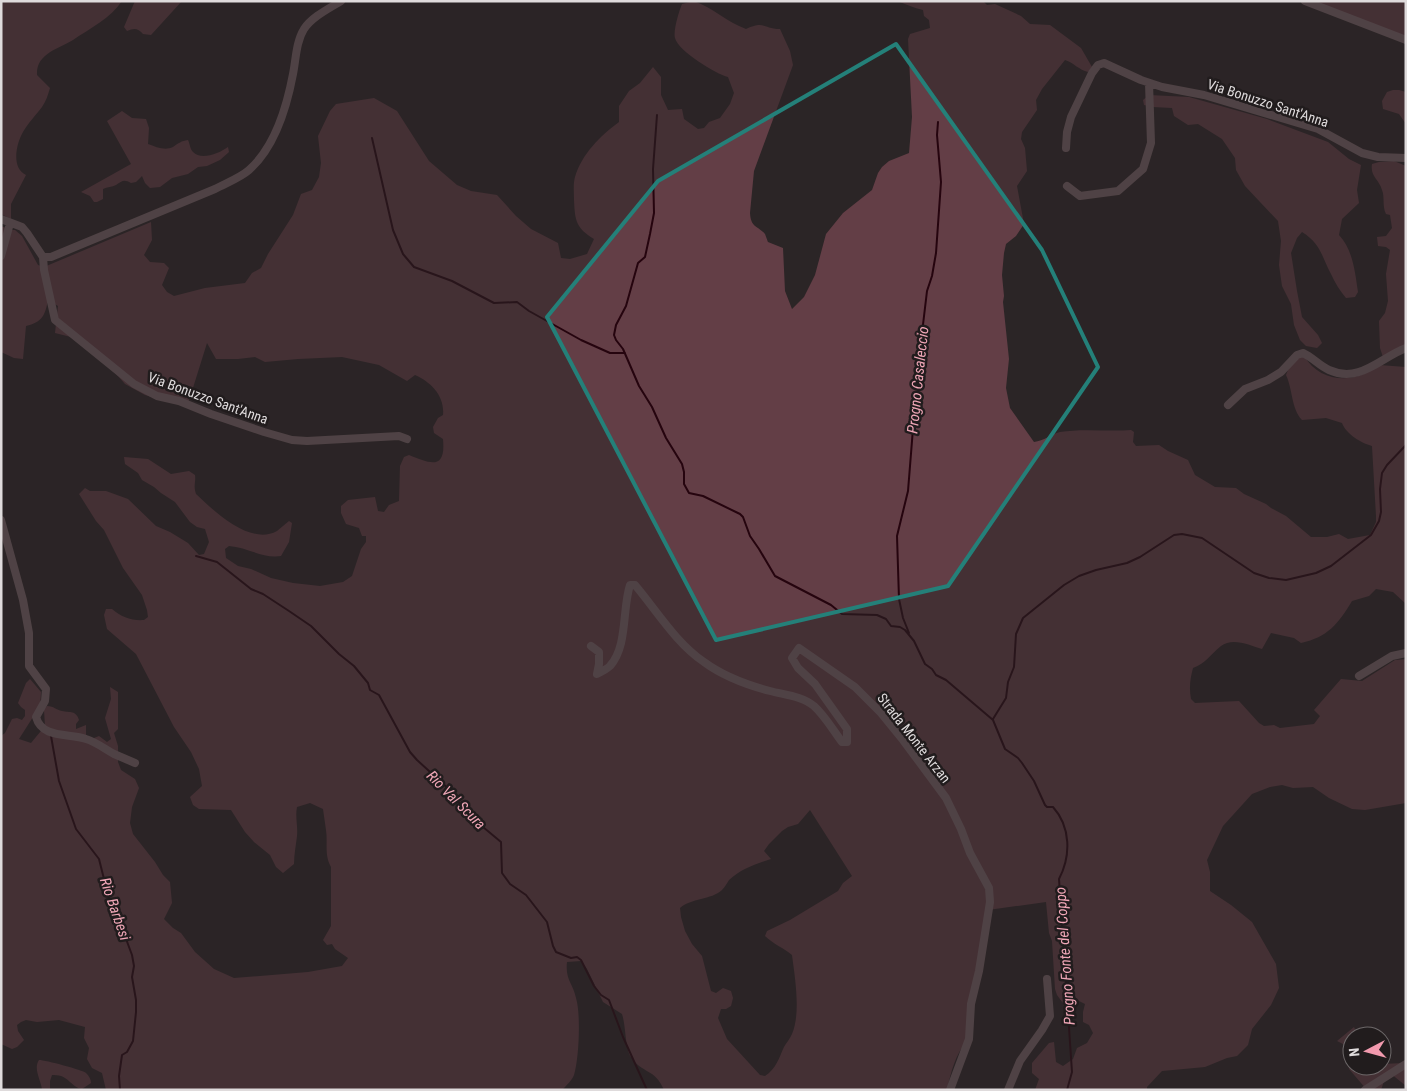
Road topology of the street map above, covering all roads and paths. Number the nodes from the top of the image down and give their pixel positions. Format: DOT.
graph roads {
  1 [pos="340,1"];
  2 [pos="1305,1"];
  3 [pos="1406,40"];
  4 [pos="1150,83"];
  5 [pos="1066,148"];
  6 [pos="1406,158"];
  7 [pos="1067,186"];
  8 [pos="1,219"];
  9 [pos="9,227"];
  10 [pos="1,256"];
  11 [pos="44,257"];
  12 [pos="1406,348"];
  13 [pos="1228,405"];
  14 [pos="408,439"];
  15 [pos="1,520"];
  16 [pos="590,646"];
  17 [pos="1406,653"];
  18 [pos="1359,676"];
  19 [pos="135,763"];
  20 [pos="1047,979"];
  21 [pos="1406,1064"];
  22 [pos="950,1090"];
  23 [pos="1008,1090"];
  24 [pos="1364,1090"];
  1 -- 11 [label="street"];
  2 -- 3 [label="street"];
  4 -- 5 [label="street, Via Bonuzzo Sant'Anna"];
  4 -- 6 [label="street, Via Bonuzzo Sant'Anna"];
  4 -- 7 [label="street"];
  8 -- 9 [label="street, Via Bonuzzo Sant'Anna"];
  9 -- 10 [label="street"];
  9 -- 11 [label="street, Via Bonuzzo Sant'Anna"];
  11 -- 14 [label="street, Via Bonuzzo Sant'Anna"];
  12 -- 13 [label="street"];
  15 -- 19 [label="street"];
  16 -- 22 [label="street, Strada Monte Arzan"];
  17 -- 18 [label="street"];
  20 -- 23 [label="street"];
  21 -- 24 [label="street"];
}
